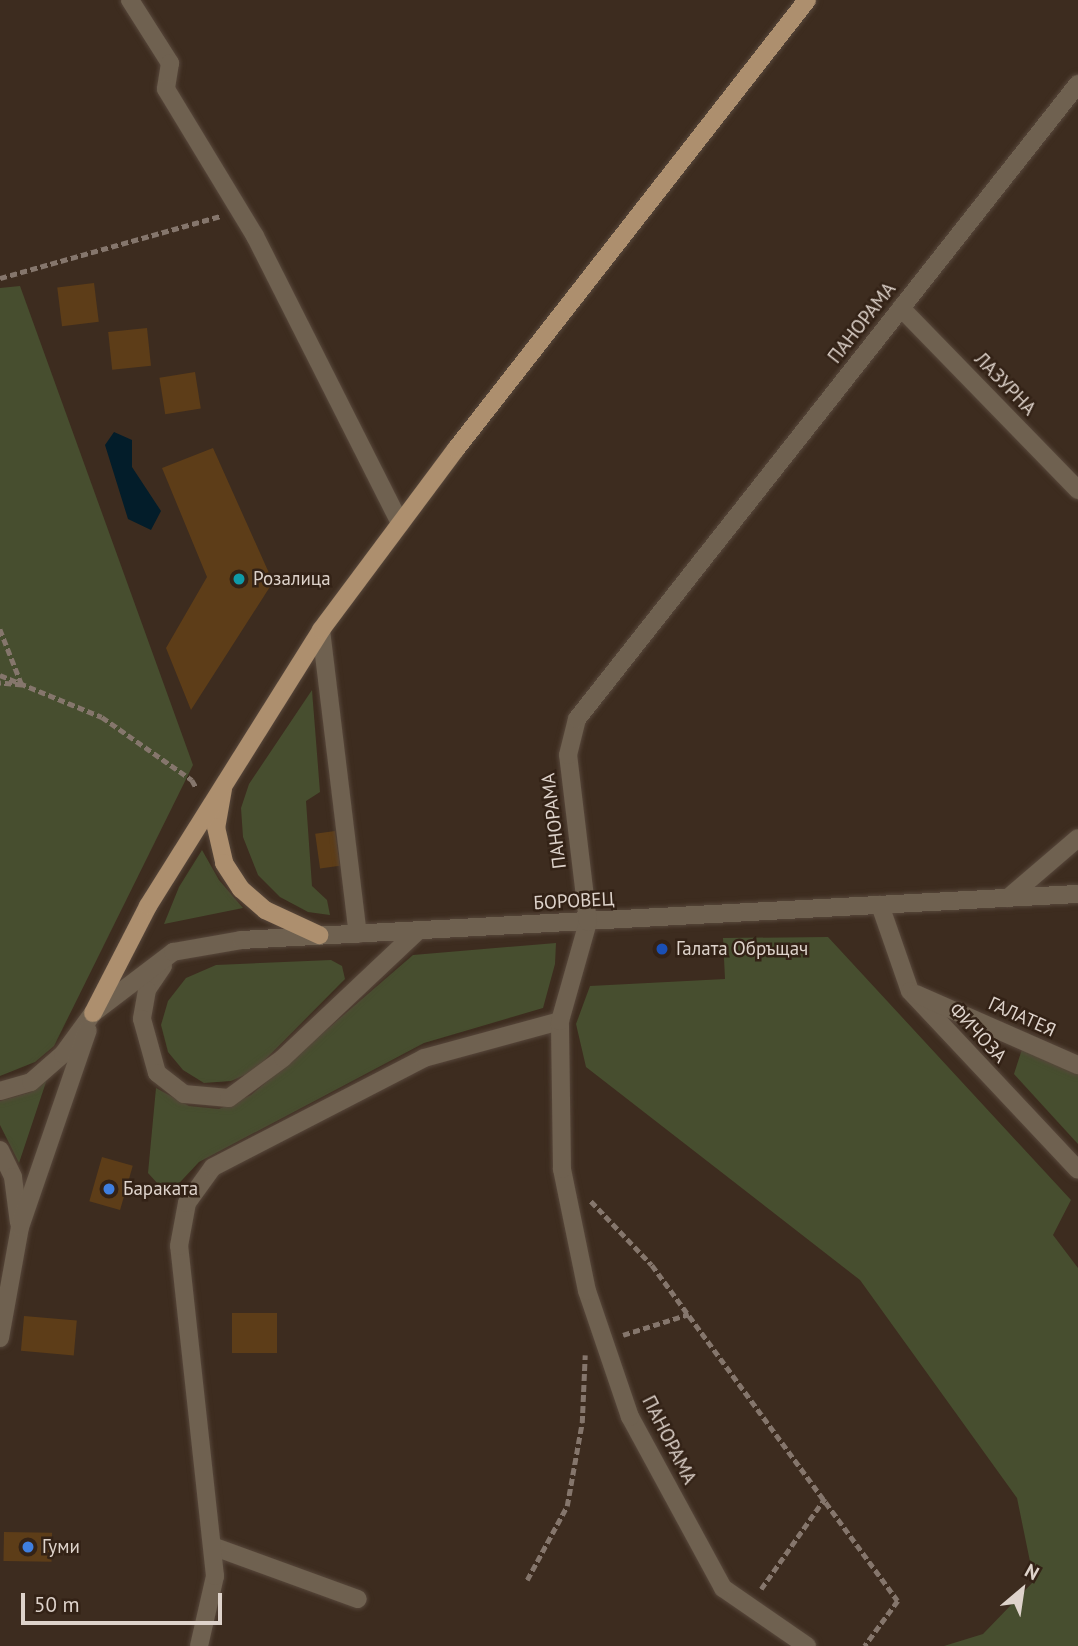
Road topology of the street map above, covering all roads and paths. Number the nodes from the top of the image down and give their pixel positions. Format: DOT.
graph roads {
  1 [pos="130,0"];
  2 [pos="807,0"];
  3 [pos="1076,90"];
  4 [pos="237,211"];
  5 [pos="0,278"];
  6 [pos="901,308"];
  7 [pos="1078,490"];
  8 [pos="400,523"];
  9 [pos="0,629"];
  10 [pos="321,630"];
  11 [pos="0,675"];
  12 [pos="0,683"];
  13 [pos="22,685"];
  14 [pos="226,776"];
  15 [pos="206,809"];
  16 [pos="1078,838"];
  17 [pos="1078,894"];
  18 [pos="1008,898"];
  19 [pos="880,905"];
  20 [pos="588,922"];
  21 [pos="418,931"];
  22 [pos="358,934"];
  23 [pos="319,935"];
  24 [pos="173,952"];
  25 [pos="910,991"];
  26 [pos="93,1013"];
  27 [pos="560,1021"];
  28 [pos="1078,1065"];
  29 [pos="0,1091"];
  30 [pos="0,1150"];
  31 [pos="1078,1170"];
  32 [pos="589,1198"];
  33 [pos="20,1227"];
  34 [pos="689,1314"];
  35 [pos="0,1338"];
  36 [pos="607,1340"];
  37 [pos="585,1344"];
  38 [pos="825,1498"];
  39 [pos="212,1546"];
  40 [pos="527,1580"];
  41 [pos="358,1599"];
  42 [pos="749,1606"];
  43 [pos="200,1646"];
  44 [pos="807,1646"];
  45 [pos="865,1646"];
  1 -- 4 [label="street"];
  2 -- 8 [label="main road"];
  3 -- 6 [label="street, ПАНОРАМА"];
  4 -- 5 [label="path"];
  4 -- 8 [label="street"];
  6 -- 7 [label="street, ЛАЗУРНА"];
  6 -- 20 [label="street, ПАНОРАМА"];
  8 -- 10 [label="main road"];
  9 -- 13 [label="path"];
  10 -- 14 [label="main road"];
  10 -- 22 [label="street"];
  11 -- 13 [label="path"];
  12 -- 13 [label="path"];
  13 -- 15 [label="path"];
  14 -- 15 [label="main road"];
  14 -- 23 [label="main road"];
  15 -- 26 [label="main road"];
  16 -- 18 [label="street"];
  17 -- 18 [label="street, БОРОВЕЦ"];
  18 -- 19 [label="street, БОРОВЕЦ"];
  19 -- 20 [label="street, БОРОВЕЦ"];
  19 -- 25 [label="street, ФИЧОЗА"];
  20 -- 21 [label="street, БОРОВЕЦ"];
  20 -- 27 [label="street, ПАНОРАМА"];
  21 -- 22 [label="street, БОРОВЕЦ"];
  21 -- 24 [label="street"];
  22 -- 23 [label="street, БОРОВЕЦ"];
  23 -- 24 [label="street, БОРОВЕЦ"];
  24 -- 26 [label="street, БОРОВЕЦ"];
  25 -- 28 [label="street, ГАЛАТЕЯ"];
  25 -- 31 [label="street, ФИЧОЗА"];
  26 -- 29 [label="street, БОРОВЕЦ"];
  26 -- 33 [label="street"];
  27 -- 36 [label="street, ПАНОРАМА"];
  27 -- 39 [label="street"];
  30 -- 33 [label="street"];
  32 -- 34 [label="path"];
  33 -- 35 [label="street"];
  34 -- 36 [label="path"];
  34 -- 38 [label="path"];
  36 -- 42 [label="street, ПАНОРАМА"];
  37 -- 40 [label="path"];
  38 -- 42 [label="path"];
  38 -- 45 [label="path"];
  39 -- 41 [label="street"];
  39 -- 43 [label="street"];
  42 -- 44 [label="street, ПАНОРАМА"];
}
